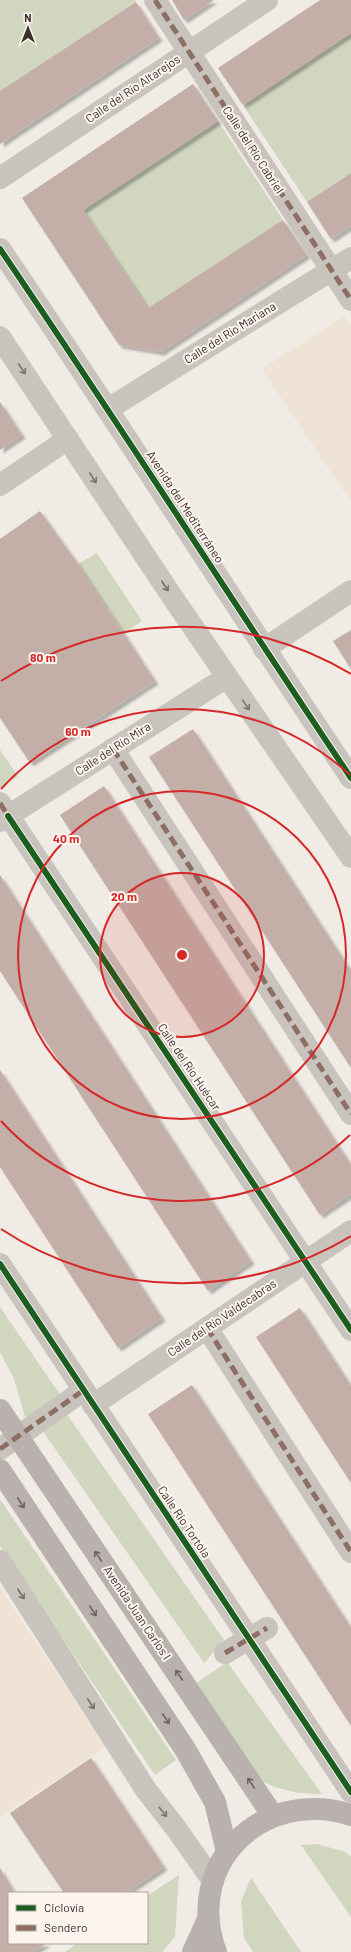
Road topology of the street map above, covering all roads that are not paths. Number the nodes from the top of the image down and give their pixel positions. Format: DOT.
graph roads {
  1 [pos="155,0"];
  2 [pos="267,0"];
  3 [pos="188,52"];
  4 [pos="0,178"];
  5 [pos="0,249"];
  6 [pos="351,258"];
  7 [pos="331,270"];
  8 [pos="351,300"];
  9 [pos="0,337"];
  10 [pos="108,410"];
  11 [pos="68,439"];
  12 [pos="0,485"];
  13 [pos="351,591"];
  14 [pos="264,649"];
  15 [pos="227,677"];
  16 [pos="113,749"];
  17 [pos="351,778"];
  18 [pos="3,814"];
  19 [pos="351,857"];
  20 [pos="351,1114"];
  21 [pos="351,1231"];
  22 [pos="306,1262"];
  23 [pos="0,1264"];
  24 [pos="207,1328"];
  25 [pos="351,1330"];
  26 [pos="89,1398"];
  27 [pos="0,1410"];
  28 [pos="18,1436"];
  29 [pos="0,1448"];
  30 [pos="0,1470"];
  31 [pos="351,1552"];
  32 [pos="0,1561"];
  33 [pos="258,1633"];
  34 [pos="225,1652"];
  35 [pos="351,1792"];
  36 [pos="351,1815"];
  37 [pos="273,1816"];
  38 [pos="227,1852"];
  39 [pos="212,1881"];
  40 [pos="208,1919"];
  41 [pos="192,1952"];
  42 [pos="216,1952"];
  1 -- 3 [label="street, Calle del Río Cabriel"];
  2 -- 3 [label="street, Calle del Río Altarejos"];
  3 -- 4 [label="street, Calle del Río Altarejos"];
  3 -- 7 [label="street, Calle del Río Cabriel"];
  5 -- 10 [label="street, Avenida del Mediterráneo"];
  6 -- 7 [label="street, Calle del Río Mariana"];
  7 -- 8 [label="street, Calle del Río Cabriel"];
  7 -- 10 [label="street, Calle del Río Mariana"];
  9 -- 11 [label="street, one-way"];
  10 -- 14 [label="street, Avenida del Mediterráneo"];
  11 -- 12 [label="street"];
  11 -- 15 [label="street, one-way"];
  13 -- 14 [label="street"];
  14 -- 17 [label="street, Avenida del Mediterráneo"];
  15 -- 16 [label="street, Calle del Río Mira"];
  15 -- 19 [label="street, one-way"];
  16 -- 18 [label="street, Calle del Río Mira"];
  16 -- 20 [label="street"];
  18 -- 22 [label="street, Calle del Río Huécar"];
  21 -- 22 [label="street, Calle del Río Valdecabras"];
  22 -- 24 [label="street, Calle del Río Valdecabras"];
  22 -- 25 [label="street, Calle del Río Huécar"];
  23 -- 26 [label="street, Calle Rio Tortola"];
  24 -- 26 [label="street, Calle del Río Valdecabras"];
  24 -- 31 [label="street"];
  26 -- 28 [label="street, Calle del Río Valdecabras"];
  26 -- 33 [label="street, Calle Rio Tortola"];
  27 -- 28 [label="main road, Avenida Juan Carlos I"];
  28 -- 29 [label="street, Calle del Río Valdecabras"];
  37 -- 28 [label="main road, Avenida Juan Carlos I, one-way"];
  30 -- 38 [label="main road, one-way"];
  32 -- 39 [label="street, one-way"];
  33 -- 34 [label="street"];
  33 -- 35 [label="street, Calle Rio Tortola"];
  36 -- 37 [label="main road"];
  37 -- 38 [label="main road"];
  38 -- 39 [label="main road"];
  39 -- 40 [label="main road"];
  40 -- 41 [label="main road"];
  40 -- 42 [label="main road"];
}
